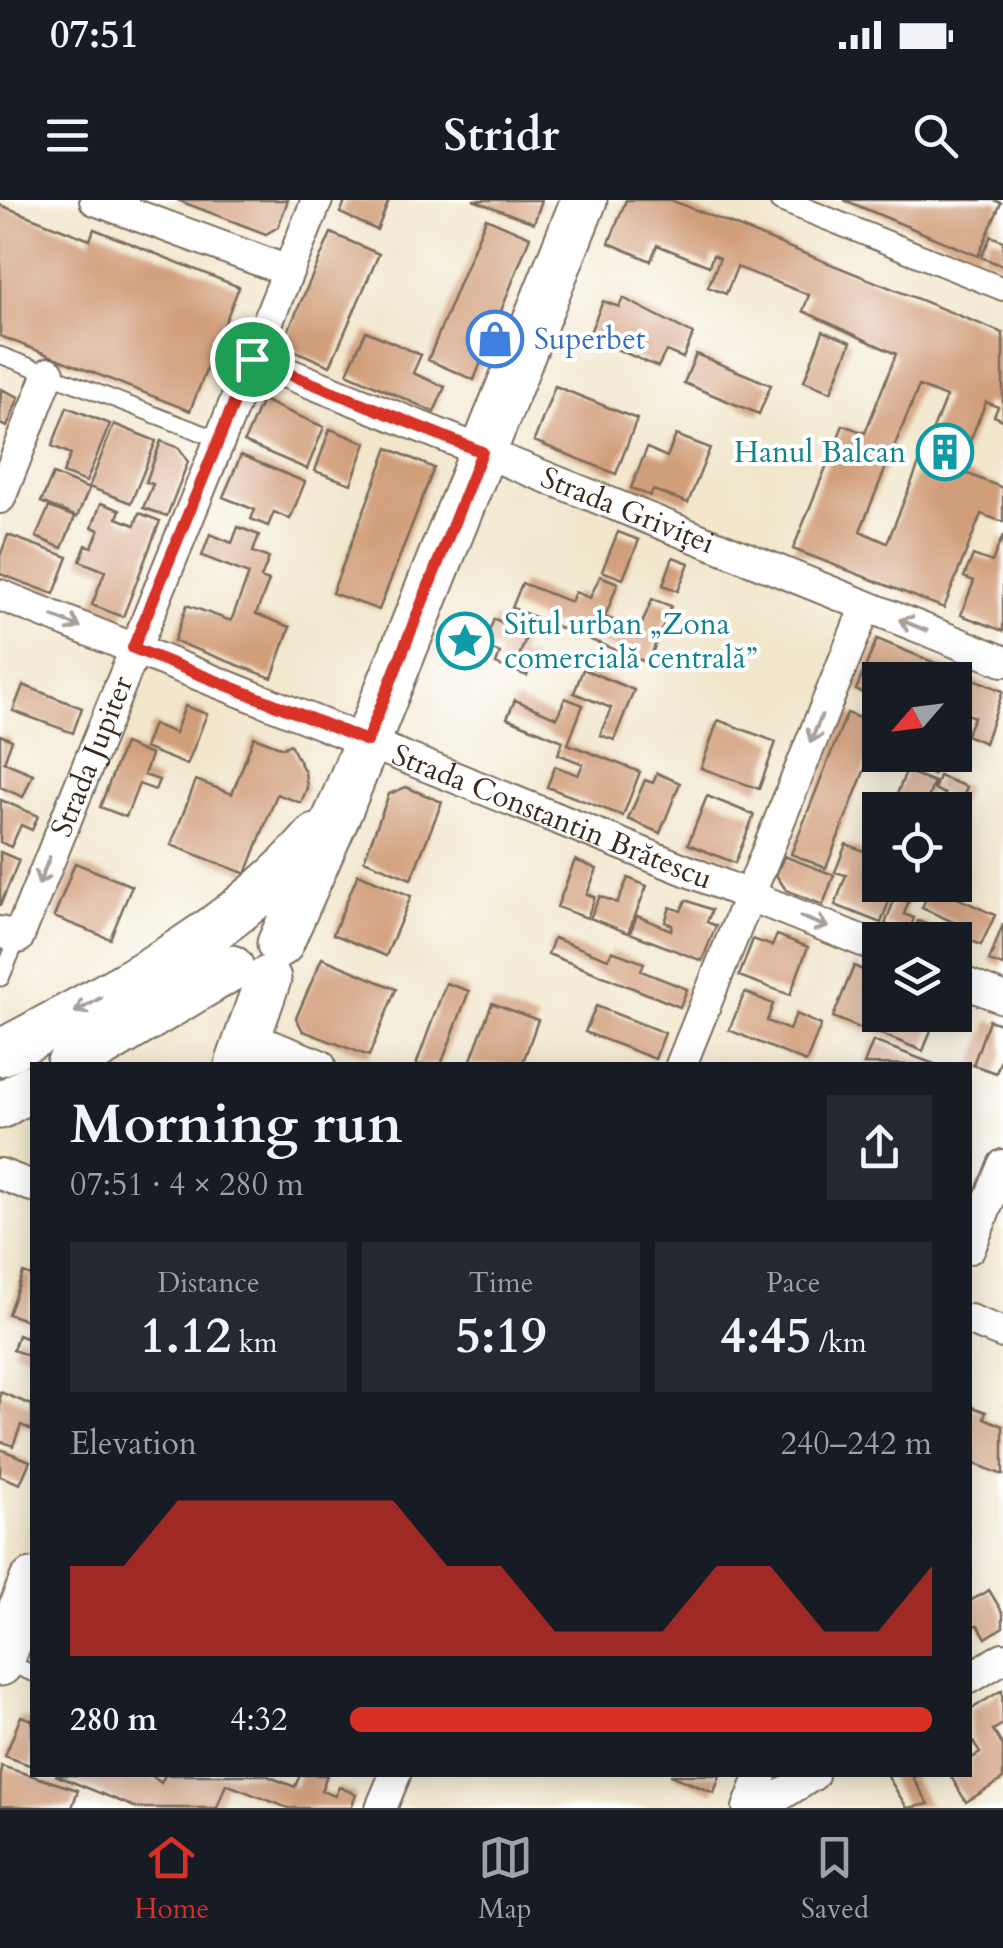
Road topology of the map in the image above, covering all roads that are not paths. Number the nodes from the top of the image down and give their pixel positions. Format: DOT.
graph roads {
  1 [pos="317,200"];
  2 [pos="584,200"];
  3 [pos="781,200"];
  4 [pos="108,202"];
  5 [pos="288,271"];
  6 [pos="1003,289"];
  7 [pos="0,355"];
  8 [pos="252,359"];
  9 [pos="49,373"];
  10 [pos="220,440"];
  11 [pos="482,452"];
  12 [pos="0,498"];
  13 [pos="0,595"];
  14 [pos="866,606"];
  15 [pos="133,648"];
  16 [pos="1003,661"];
  17 [pos="367,741"];
  18 [pos="332,829"];
  19 [pos="749,895"];
  20 [pos="9,935"];
  21 [pos="862,941"];
  22 [pos="251,956"];
  23 [pos="173,958"];
  24 [pos="1,978"];
  25 [pos="972,986"];
  26 [pos="1003,998"];
  27 [pos="244,1051"];
  28 [pos="0,1054"];
  29 [pos="74,1062"];
  30 [pos="304,1062"];
  31 [pos="681,1062"];
  32 [pos="30,1088"];
  33 [pos="0,1106"];
  34 [pos="1003,1165"];
  35 [pos="0,1174"];
  36 [pos="30,1185"];
  37 [pos="972,1243"];
  38 [pos="972,1321"];
  39 [pos="1003,1333"];
  40 [pos="30,1588"];
  41 [pos="1003,1658"];
  42 [pos="8,1659"];
  43 [pos="972,1677"];
  44 [pos="393,1777"];
  45 [pos="760,1777"];
  46 [pos="811,1777"];
  47 [pos="381,1808"];
  48 [pos="748,1808"];
  49 [pos="760,1808"];
  1 -- 5 [label="street, Strada Jupiter"];
  2 -- 11 [label="main road"];
  3 -- 6 [label="street"];
  4 -- 5 [label="street"];
  5 -- 8 [label="street, Strada Jupiter"];
  7 -- 9 [label="lane"];
  8 -- 10 [label="street, Strada Jupiter"];
  8 -- 11 [label="street, Strada Griviței"];
  9 -- 10 [label="lane"];
  9 -- 12 [label="street"];
  10 -- 15 [label="street, Strada Jupiter"];
  11 -- 14 [label="street, Strada Griviței"];
  11 -- 17 [label="main road"];
  13 -- 15 [label="street, Strada Constantin Brătescu, one-way"];
  16 -- 14 [label="street, Strada Griviței, one-way"];
  14 -- 19 [label="street, one-way"];
  15 -- 17 [label="street, Strada Constantin Brătescu"];
  15 -- 20 [label="street, Strada Jupiter, one-way"];
  17 -- 18 [label="main road"];
  17 -- 19 [label="street, Strada Constantin Brătescu"];
  18 -- 22 [label="main road"];
  18 -- 23 [label="main road"];
  19 -- 21 [label="street, Strada Constantin Brătescu, one-way"];
  19 -- 31 [label="street"];
  20 -- 24 [label="lane, Strada Jupiter"];
  22 -- 23 [label="main road"];
  22 -- 27 [label="main road"];
  22 -- 29 [label="main road"];
  23 -- 28 [label="main road, one-way"];
  25 -- 26 [label="street"];
  27 -- 30 [label="street"];
  32 -- 33 [label="main road"];
  34 -- 37 [label="street"];
  35 -- 36 [label="street"];
  38 -- 39 [label="street"];
  40 -- 42 [label="main road"];
  41 -- 43 [label="street"];
  44 -- 47 [label="street"];
  45 -- 48 [label="street"];
  46 -- 49 [label="street"];
}
